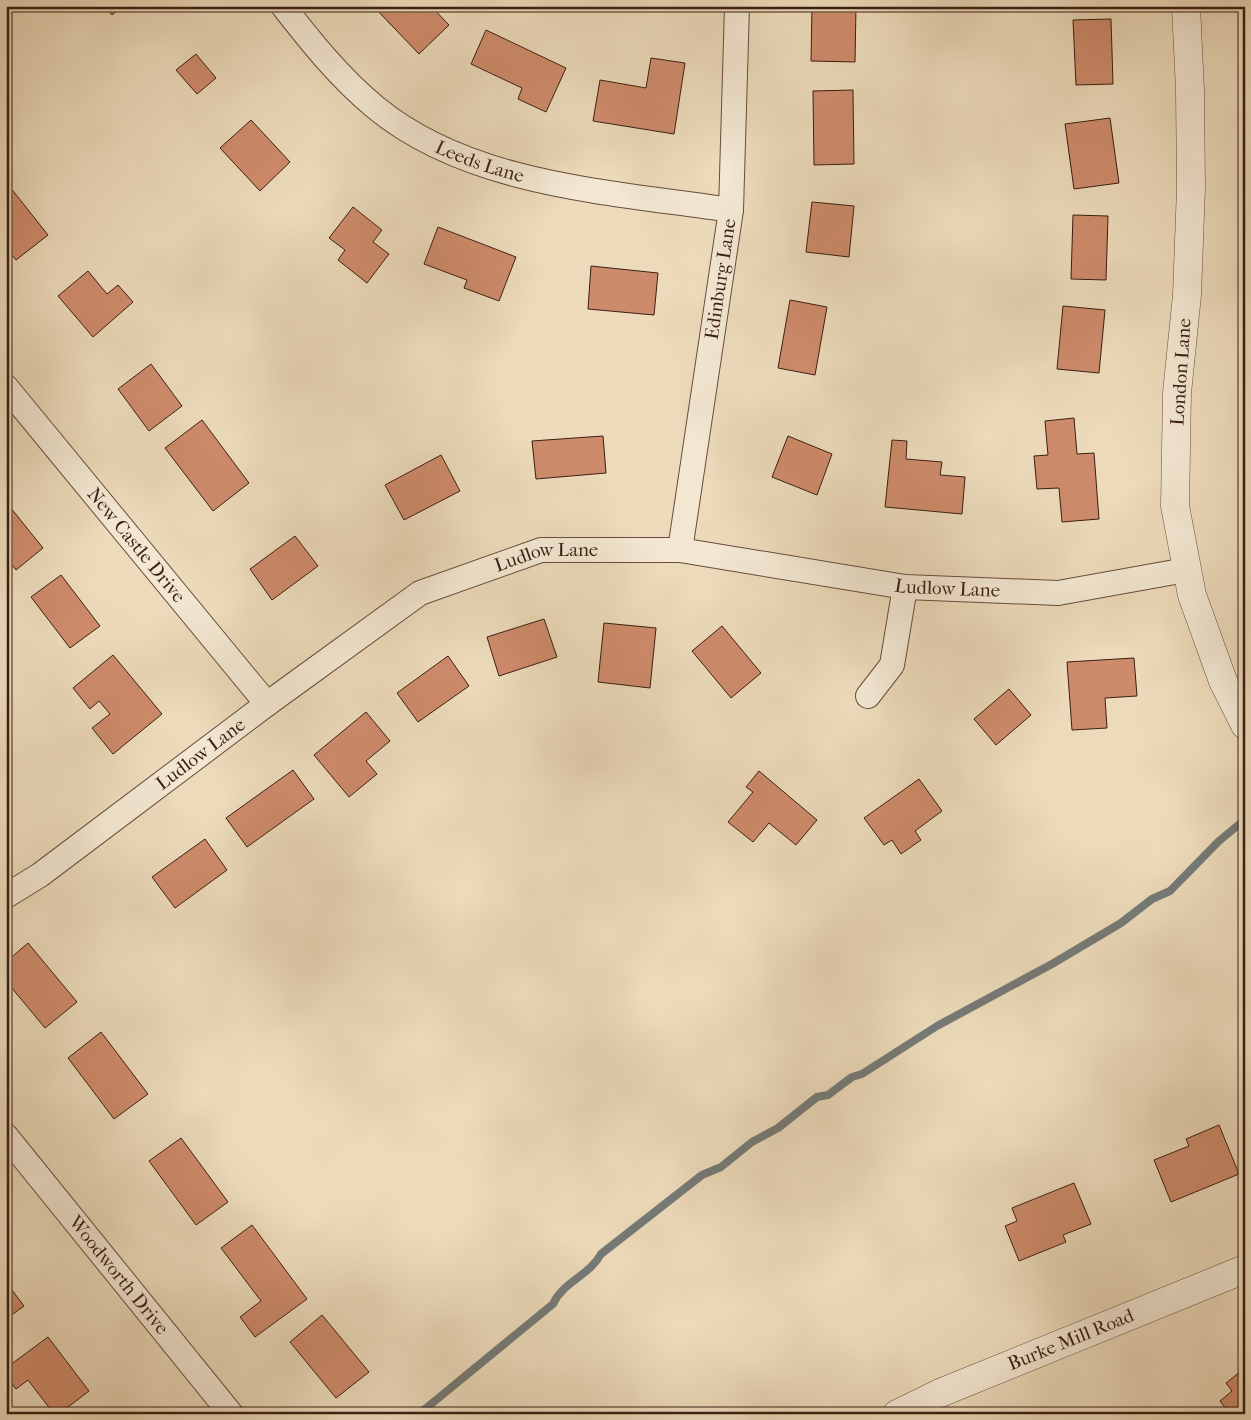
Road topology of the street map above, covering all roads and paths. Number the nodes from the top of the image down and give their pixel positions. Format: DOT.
graph roads {
  1 [pos="283,6"];
  2 [pos="737,6"];
  3 [pos="1186,6"];
  4 [pos="731,210"];
  5 [pos="6,387"];
  6 [pos="680,550"];
  7 [pos="1186,570"];
  8 [pos="905,587"];
  9 [pos="868,696"];
  10 [pos="267,704"];
  11 [pos="1245,725"];
  12 [pos="6,896"];
  13 [pos="6,1136"];
  14 [pos="1245,1269"];
  15 [pos="232,1414"];
  16 [pos="898,1414"];
  1 -- 4 [label="street, Leeds Lane"];
  2 -- 4 [label="street, Edinburg Lane"];
  3 -- 7 [label="street, London Lane"];
  4 -- 6 [label="street, Edinburg Lane"];
  5 -- 10 [label="street, New Castle Drive"];
  6 -- 8 [label="street, Ludlow Lane"];
  6 -- 10 [label="street, Ludlow Lane"];
  7 -- 8 [label="street, Ludlow Lane"];
  7 -- 11 [label="street, London Lane"];
  8 -- 9 [label="street"];
  10 -- 12 [label="street, Ludlow Lane"];
  13 -- 15 [label="street, Woodworth Drive"];
  14 -- 16 [label="street, Burke Mill Road"];
}
